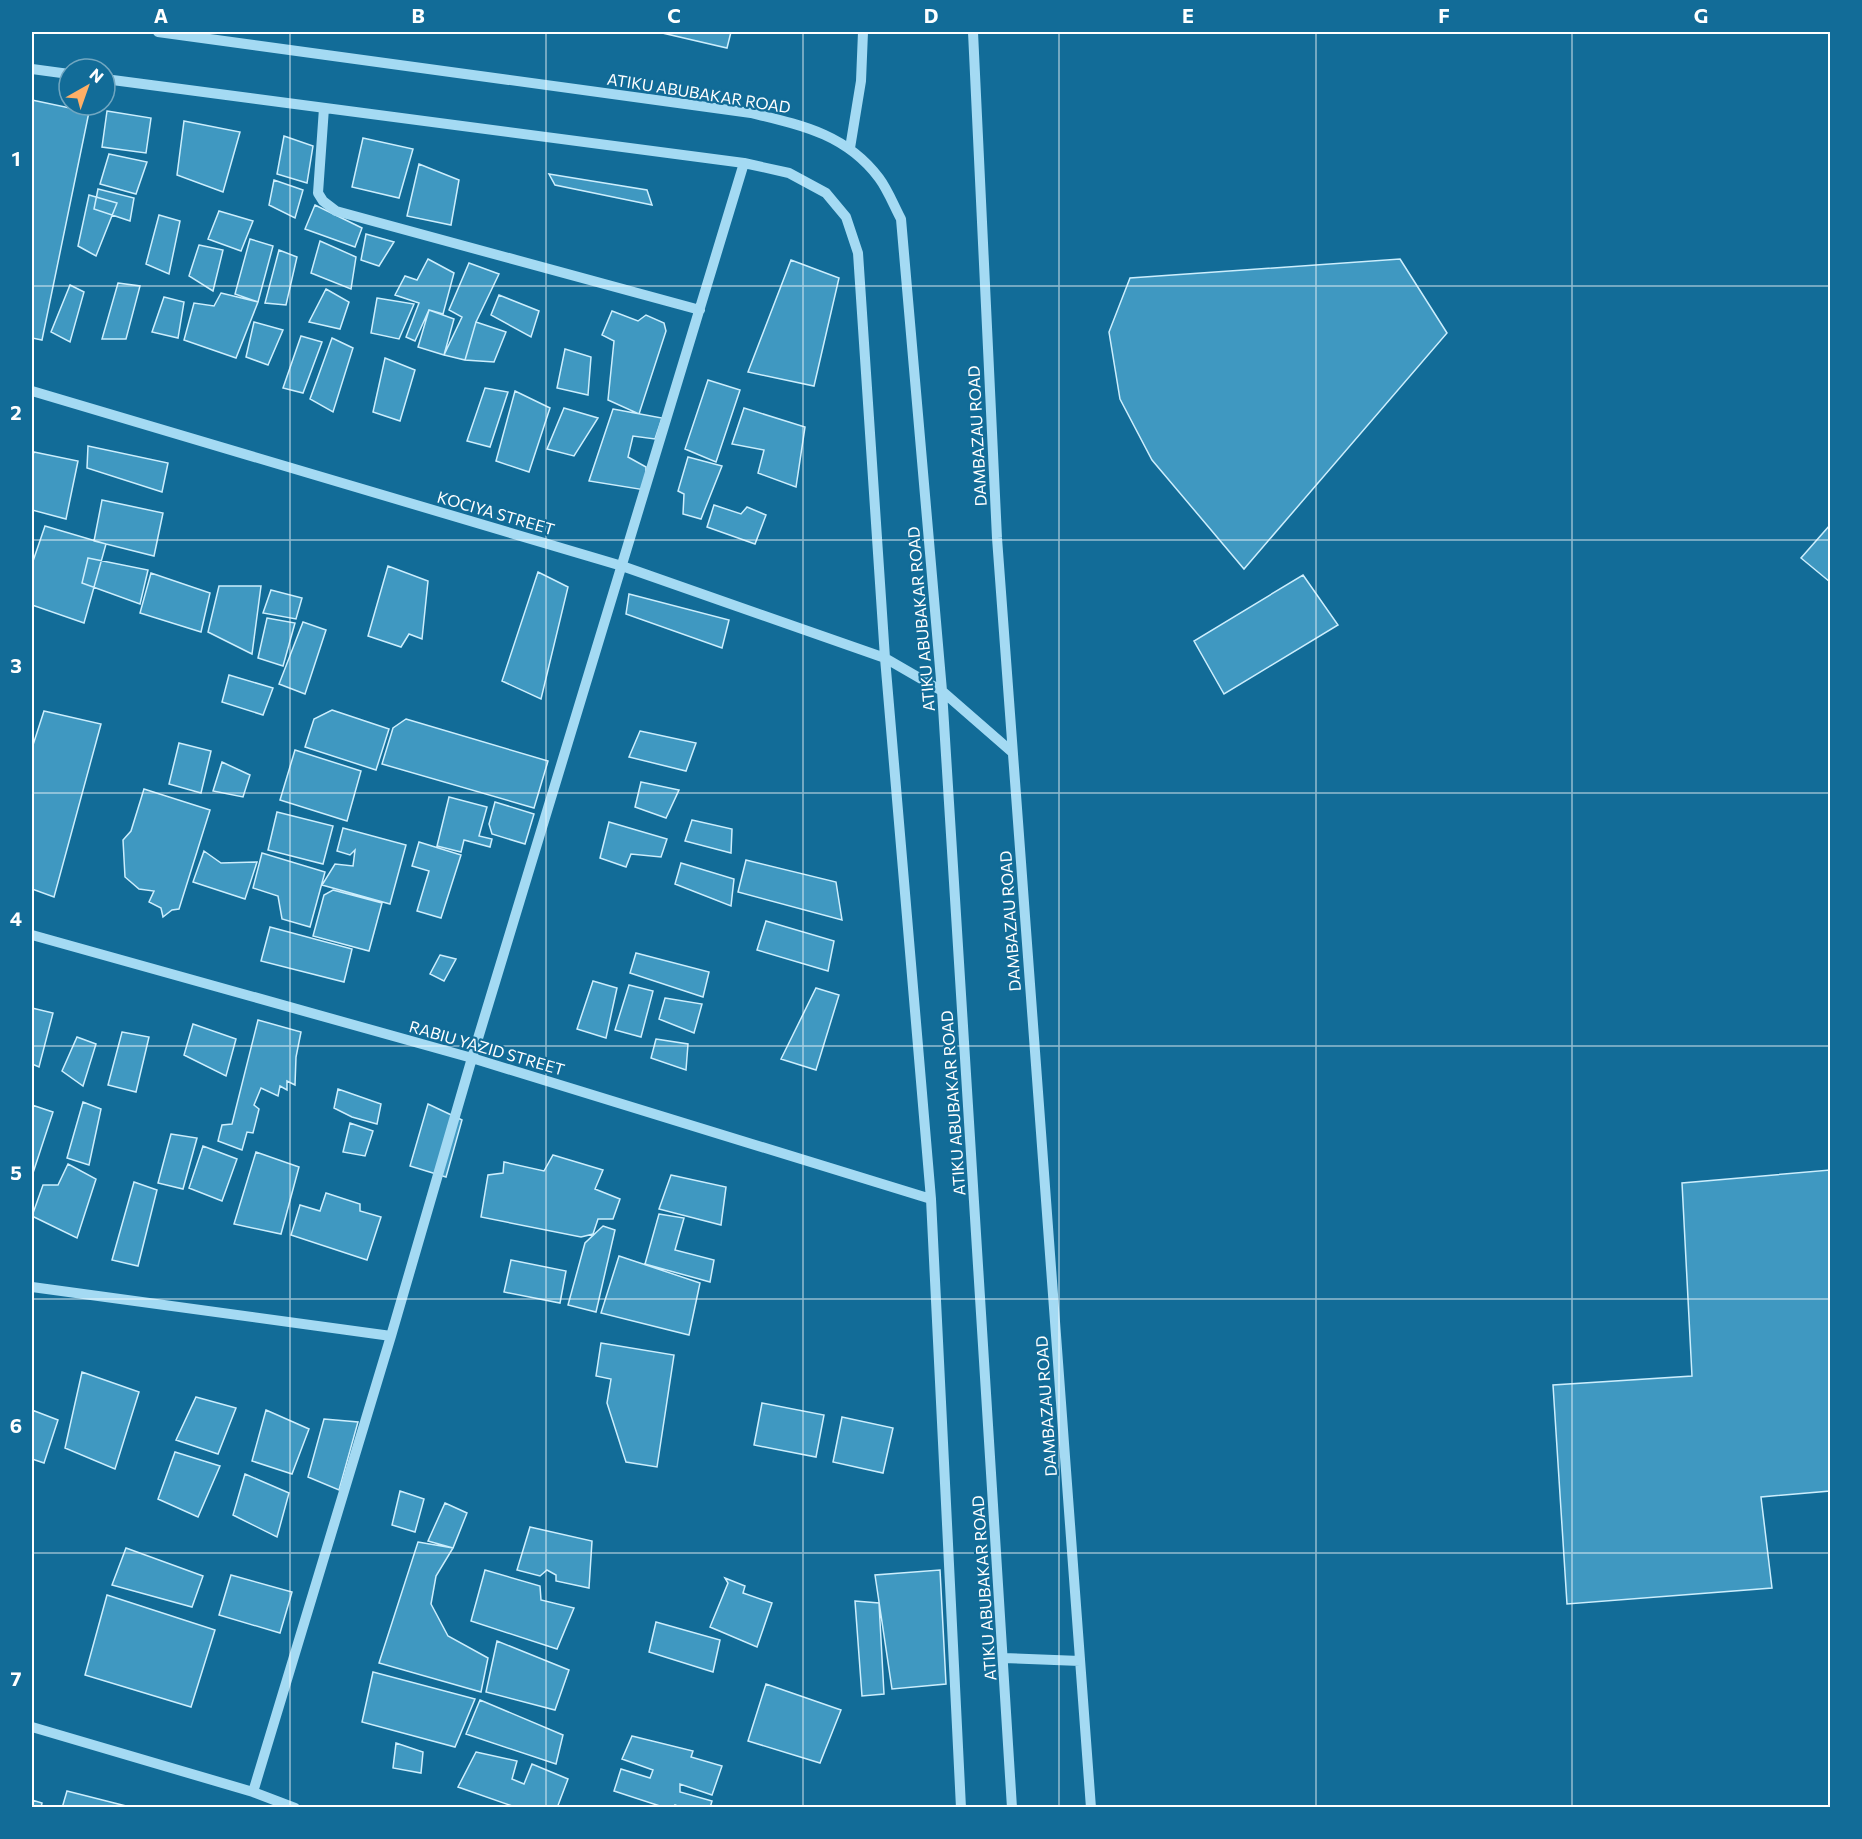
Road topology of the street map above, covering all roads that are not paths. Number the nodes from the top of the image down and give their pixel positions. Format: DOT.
graph roads {
  1 [pos="158,32"];
  2 [pos="863,32"];
  3 [pos="973,32"];
  4 [pos="32,69"];
  5 [pos="57,72"];
  6 [pos="117,81"];
  7 [pos="324,108"];
  8 [pos="850,148"];
  9 [pos="744,163"];
  10 [pos="700,310"];
  11 [pos="32,391"];
  12 [pos="622,566"];
  13 [pos="885,657"];
  14 [pos="942,691"];
  15 [pos="1012,752"];
  16 [pos="32,935"];
  17 [pos="472,1058"];
  18 [pos="931,1199"];
  19 [pos="32,1287"];
  20 [pos="392,1336"];
  21 [pos="1003,1658"];
  22 [pos="1080,1661"];
  23 [pos="32,1727"];
  24 [pos="253,1792"];
  25 [pos="296,1808"];
  26 [pos="961,1808"];
  27 [pos="1012,1808"];
  28 [pos="1091,1808"];
  1 -- 8 [label="street, ATIKU ABUBAKAR ROAD"];
  2 -- 8 [label="street"];
  3 -- 15 [label="street, DAMBAZAU ROAD"];
  4 -- 5 [label="street"];
  6 -- 7 [label="street"];
  7 -- 9 [label="street"];
  7 -- 10 [label="street"];
  8 -- 14 [label="street, ATIKU ABUBAKAR ROAD"];
  9 -- 10 [label="street"];
  9 -- 13 [label="street"];
  10 -- 12 [label="street"];
  11 -- 12 [label="street, KOCIYA STREET"];
  12 -- 13 [label="street, KOCIYA STREET"];
  12 -- 17 [label="street"];
  13 -- 14 [label="street, KOCIYA STREET"];
  13 -- 18 [label="street"];
  14 -- 15 [label="street, KOCIYA STREET"];
  14 -- 21 [label="street, ATIKU ABUBAKAR ROAD"];
  15 -- 22 [label="street, DAMBAZAU ROAD"];
  16 -- 17 [label="street, RABIU YAZID STREET"];
  17 -- 18 [label="street, RABIU YAZID STREET"];
  17 -- 20 [label="street"];
  18 -- 26 [label="street"];
  19 -- 20 [label="street"];
  20 -- 24 [label="street"];
  21 -- 22 [label="street"];
  21 -- 27 [label="street, ATIKU ABUBAKAR ROAD"];
  22 -- 28 [label="street, DAMBAZAU ROAD"];
  23 -- 24 [label="street"];
  24 -- 25 [label="street"];
}
